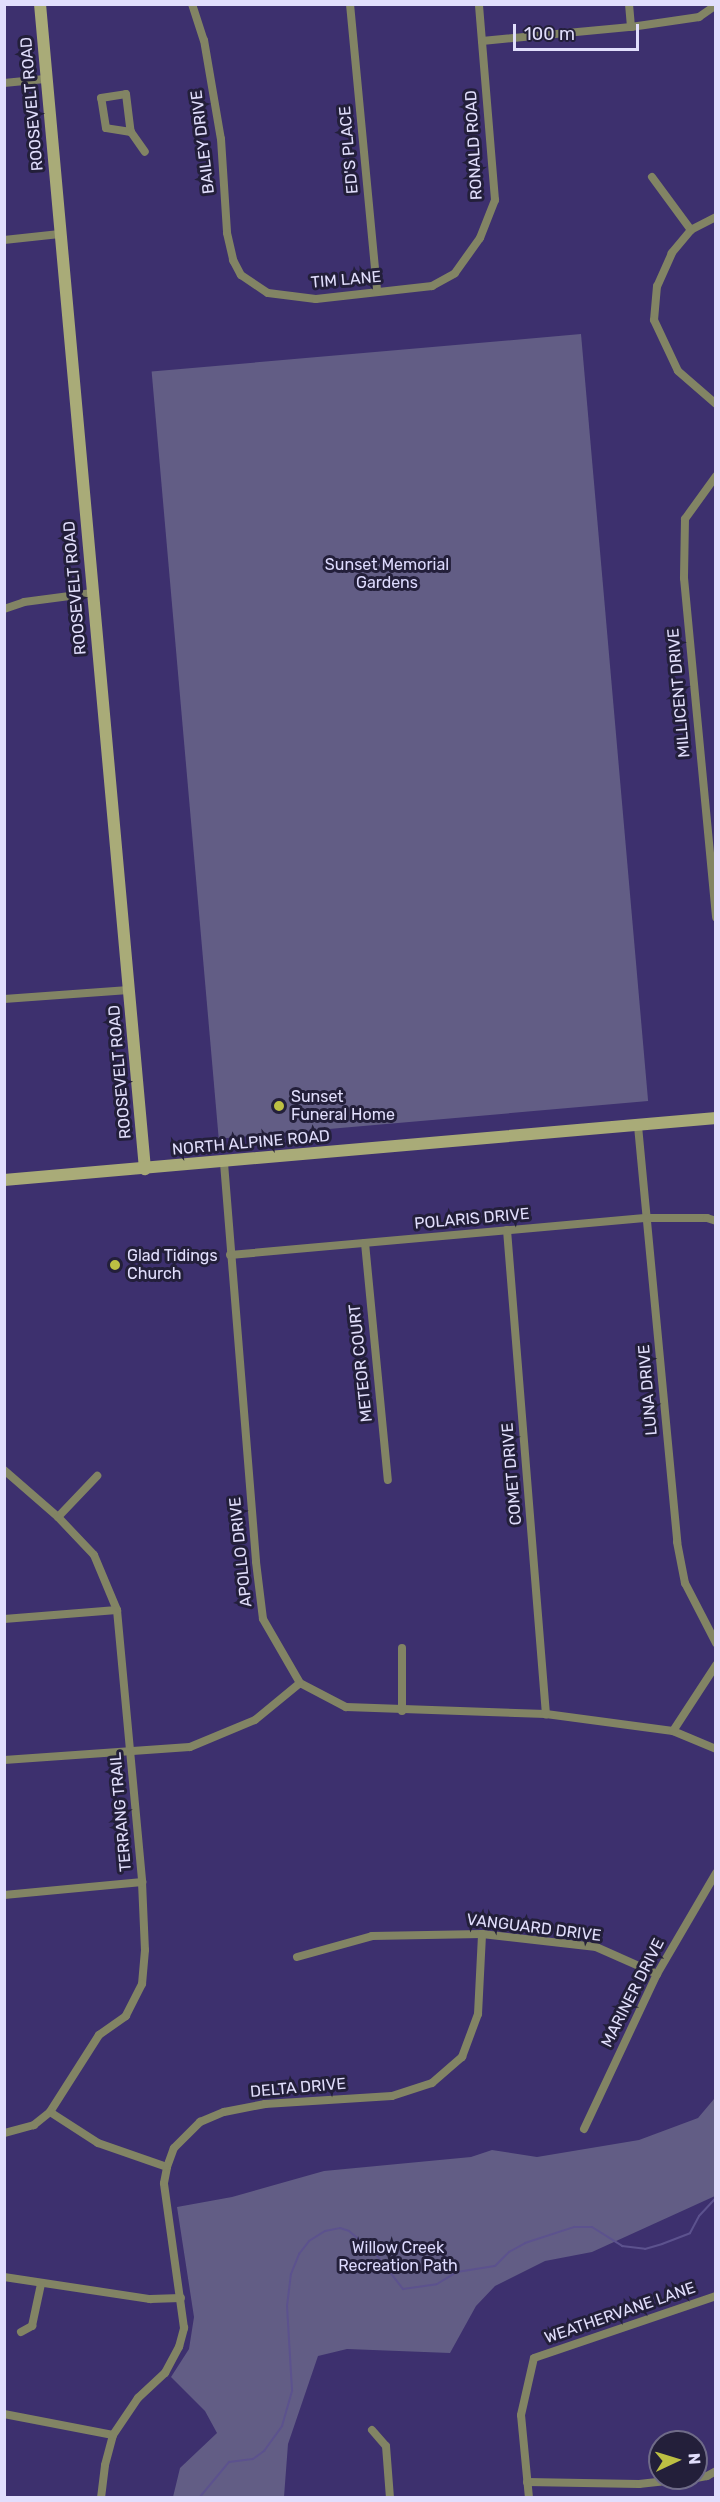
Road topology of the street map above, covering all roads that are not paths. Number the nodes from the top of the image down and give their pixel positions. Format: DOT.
graph roads {
  1 [pos="40,4"];
  2 [pos="192,4"];
  3 [pos="350,4"];
  4 [pos="478,4"];
  5 [pos="629,4"];
  6 [pos="716,5"];
  7 [pos="632,27"];
  8 [pos="482,41"];
  9 [pos="45,79"];
  10 [pos="4,83"];
  11 [pos="131,132"];
  12 [pos="145,152"];
  13 [pos="652,177"];
  14 [pos="716,217"];
  15 [pos="692,230"];
  16 [pos="60,234"];
  17 [pos="4,240"];
  18 [pos="455,273"];
  19 [pos="242,275"];
  20 [pos="377,292"];
  21 [pos="716,404"];
  22 [pos="716,476"];
  23 [pos="92,592"];
  24 [pos="4,609"];
  25 [pos="716,917"];
  26 [pos="129,990"];
  27 [pos="4,999"];
  28 [pos="716,1118"];
  29 [pos="638,1126"];
  30 [pos="224,1162"];
  31 [pos="145,1169"];
  32 [pos="4,1180"];
  33 [pos="647,1218"];
  34 [pos="716,1221"];
  35 [pos="507,1230"];
  36 [pos="365,1243"];
  37 [pos="230,1255"];
  38 [pos="4,1470"];
  39 [pos="97,1476"];
  40 [pos="388,1480"];
  41 [pos="58,1517"];
  42 [pos="117,1610"];
  43 [pos="4,1619"];
  44 [pos="716,1643"];
  45 [pos="402,1648"];
  46 [pos="716,1665"];
  47 [pos="300,1683"];
  48 [pos="402,1711"];
  49 [pos="546,1714"];
  50 [pos="673,1731"];
  51 [pos="716,1749"];
  52 [pos="130,1750"];
  53 [pos="4,1760"];
  54 [pos="716,1873"];
  55 [pos="142,1882"];
  56 [pos="4,1895"];
  57 [pos="482,1934"];
  58 [pos="297,1957"];
  59 [pos="657,1974"];
  60 [pos="50,2112"];
  61 [pos="584,2129"];
  62 [pos="4,2133"];
  63 [pos="167,2167"];
  64 [pos="4,2277"];
  65 [pos="41,2284"];
  66 [pos="716,2296"];
  67 [pos="181,2298"];
  68 [pos="21,2332"];
  69 [pos="4,2414"];
  70 [pos="372,2430"];
  71 [pos="113,2435"];
  72 [pos="527,2482"];
  73 [pos="648,2483"];
  74 [pos="102,2498"];
  75 [pos="390,2498"];
  76 [pos="529,2498"];
  1 -- 9 [label="street, ROOSEVELT ROAD"];
  2 -- 19 [label="street, BAILEY DRIVE"];
  3 -- 20 [label="street, ED'S PLACE"];
  4 -- 8 [label="street, RONALD ROAD"];
  5 -- 7 [label="street"];
  6 -- 7 [label="street"];
  7 -- 8 [label="street"];
  8 -- 18 [label="street, RONALD ROAD"];
  9 -- 10 [label="street"];
  9 -- 16 [label="street, ROOSEVELT ROAD"];
  11 -- 11 [label="street"];
  11 -- 12 [label="street"];
  13 -- 15 [label="street"];
  14 -- 15 [label="street"];
  15 -- 21 [label="street"];
  16 -- 17 [label="street"];
  16 -- 23 [label="street, ROOSEVELT ROAD"];
  18 -- 20 [label="street, TIM LANE"];
  19 -- 20 [label="street, TIM LANE"];
  22 -- 25 [label="street, MILLICENT DRIVE"];
  23 -- 24 [label="street"];
  23 -- 26 [label="street, ROOSEVELT ROAD"];
  26 -- 27 [label="street"];
  26 -- 31 [label="street, ROOSEVELT ROAD"];
  28 -- 29 [label="street, NORTH ALPINE ROAD"];
  29 -- 30 [label="street, NORTH ALPINE ROAD"];
  29 -- 33 [label="street, LUNA DRIVE"];
  30 -- 31 [label="street, NORTH ALPINE ROAD"];
  30 -- 37 [label="street, APOLLO DRIVE"];
  31 -- 32 [label="street, NORTH ALPINE ROAD"];
  33 -- 34 [label="street, POLARIS DRIVE"];
  33 -- 35 [label="street, POLARIS DRIVE"];
  33 -- 44 [label="street, LUNA DRIVE"];
  35 -- 36 [label="street, POLARIS DRIVE"];
  35 -- 49 [label="street, COMET DRIVE"];
  36 -- 37 [label="street, POLARIS DRIVE"];
  36 -- 40 [label="street, METEOR COURT"];
  37 -- 47 [label="street, APOLLO DRIVE"];
  38 -- 41 [label="street, TERRANG TRAIL"];
  39 -- 41 [label="street"];
  41 -- 42 [label="street, TERRANG TRAIL"];
  42 -- 43 [label="street"];
  42 -- 52 [label="street, TERRANG TRAIL"];
  45 -- 48 [label="street"];
  46 -- 50 [label="street"];
  47 -- 48 [label="street"];
  47 -- 52 [label="street"];
  48 -- 49 [label="street"];
  49 -- 50 [label="street"];
  50 -- 51 [label="street"];
  52 -- 53 [label="street"];
  52 -- 55 [label="street, TERRANG TRAIL"];
  54 -- 59 [label="street, MARINER DRIVE"];
  55 -- 56 [label="street"];
  55 -- 60 [label="street, TERRANG TRAIL"];
  57 -- 58 [label="street, VANGUARD DRIVE"];
  57 -- 59 [label="street, VANGUARD DRIVE"];
  57 -- 63 [label="street, DELTA DRIVE"];
  59 -- 61 [label="street, MARINER DRIVE"];
  60 -- 62 [label="street, TERRANG TRAIL"];
  60 -- 63 [label="street"];
  63 -- 67 [label="street, DELTA DRIVE"];
  64 -- 65 [label="street"];
  65 -- 67 [label="street"];
  65 -- 68 [label="street"];
  66 -- 72 [label="street, WEATHERVANE LANE"];
  67 -- 71 [label="street, DELTA DRIVE"];
  69 -- 71 [label="street"];
  70 -- 75 [label="street"];
  71 -- 74 [label="street, DELTA DRIVE"];
  72 -- 73 [label="street"];
  72 -- 76 [label="street"];
}
